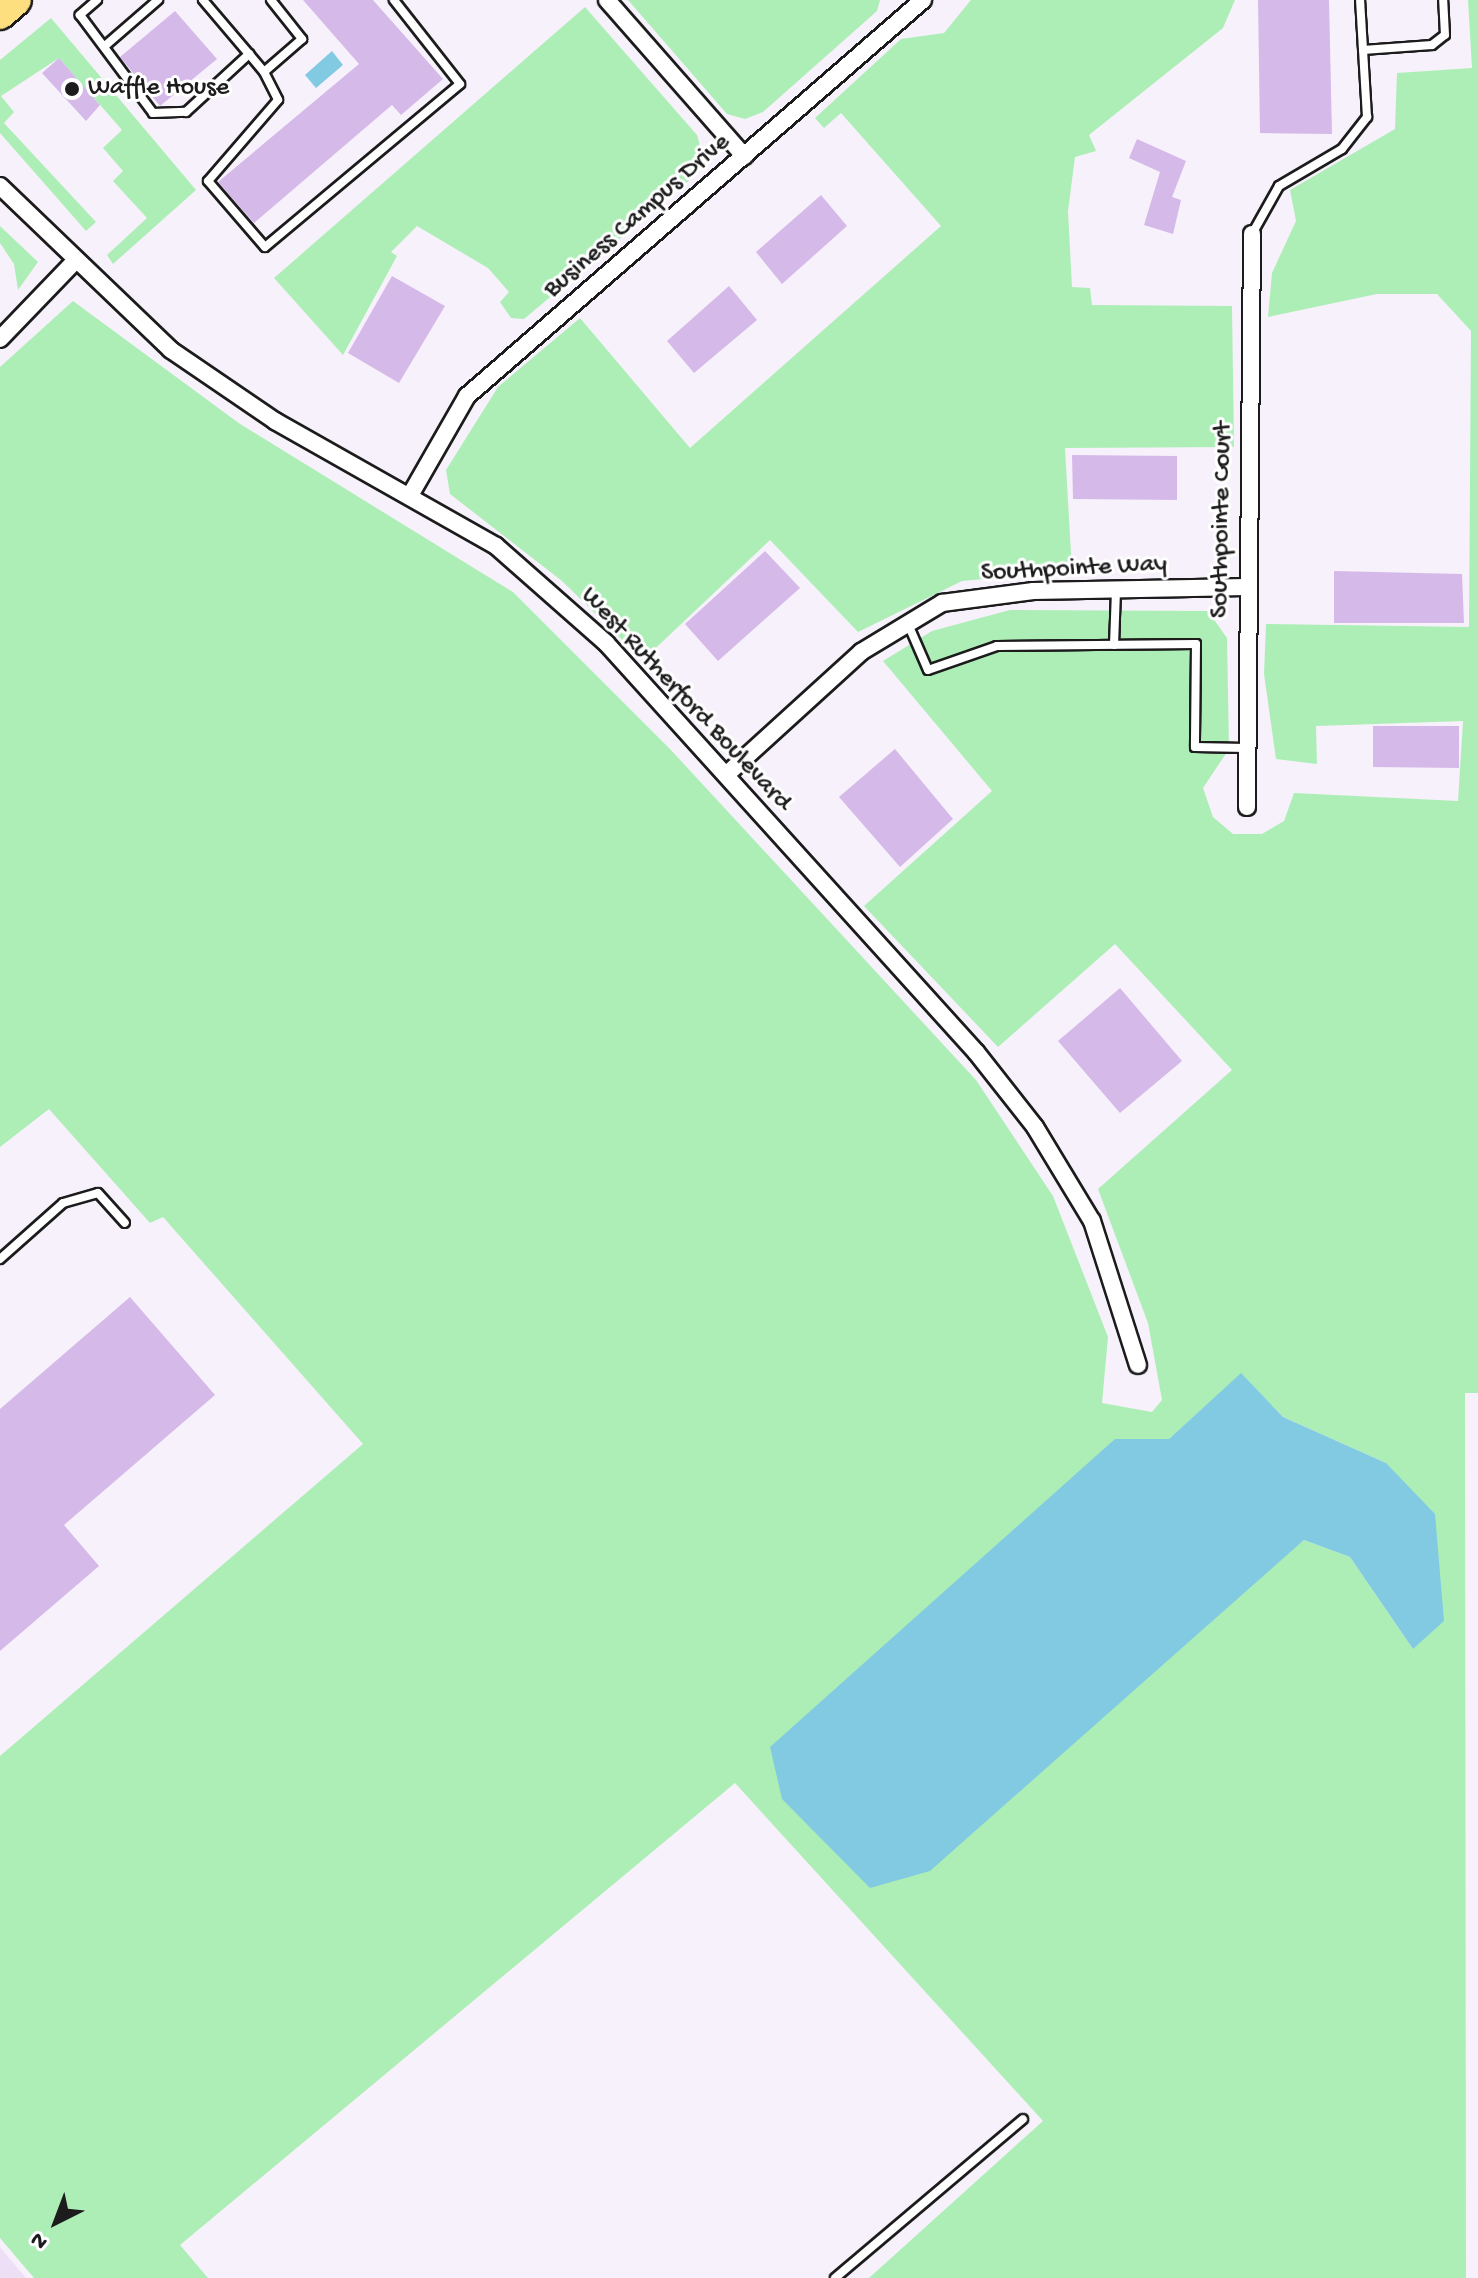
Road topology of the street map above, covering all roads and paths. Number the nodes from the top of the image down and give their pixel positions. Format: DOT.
graph roads {
  1 [pos="97,0"];
  2 [pos="158,0"];
  3 [pos="203,0"];
  4 [pos="271,0"];
  5 [pos="394,0"];
  6 [pos="607,0"];
  7 [pos="923,0"];
  8 [pos="1360,0"];
  9 [pos="1443,0"];
  10 [pos="106,45"];
  11 [pos="1363,50"];
  12 [pos="249,54"];
  13 [pos="264,72"];
  14 [pos="744,156"];
  15 [pos="0,186"];
  16 [pos="1252,234"];
  17 [pos="74,262"];
  18 [pos="0,339"];
  19 [pos="412,492"];
  20 [pos="1246,587"];
  21 [pos="1116,589"];
  22 [pos="908,624"];
  23 [pos="1114,645"];
  24 [pos="1246,748"];
  25 [pos="726,775"];
  26 [pos="1247,807"];
  27 [pos="125,1223"];
  28 [pos="0,1259"];
  29 [pos="1138,1365"];
  30 [pos="1023,2119"];
  31 [pos="835,2278"];
  1 -- 10 [label="lane"];
  2 -- 10 [label="lane"];
  3 -- 12 [label="lane"];
  4 -- 13 [label="lane"];
  5 -- 13 [label="lane"];
  6 -- 14 [label="street"];
  7 -- 14 [label="street, Business Campus Drive"];
  8 -- 11 [label="lane"];
  9 -- 11 [label="lane"];
  10 -- 12 [label="lane"];
  11 -- 16 [label="lane"];
  12 -- 13 [label="lane"];
  14 -- 19 [label="street, Business Campus Drive"];
  15 -- 17 [label="street, West Rutherford Boulevard"];
  16 -- 20 [label="street, Southpointe Court"];
  17 -- 18 [label="street"];
  17 -- 19 [label="street, West Rutherford Boulevard"];
  19 -- 25 [label="street, West Rutherford Boulevard"];
  20 -- 21 [label="street, Southpointe Way"];
  20 -- 24 [label="street, Southpointe Court"];
  21 -- 22 [label="street, Southpointe Way"];
  21 -- 23 [label="lane"];
  22 -- 23 [label="lane"];
  22 -- 25 [label="street, Southpointe Way"];
  23 -- 24 [label="lane"];
  24 -- 26 [label="street, Southpointe Court"];
  25 -- 29 [label="street, West Rutherford Boulevard"];
  27 -- 28 [label="lane"];
  30 -- 31 [label="lane"];
}
